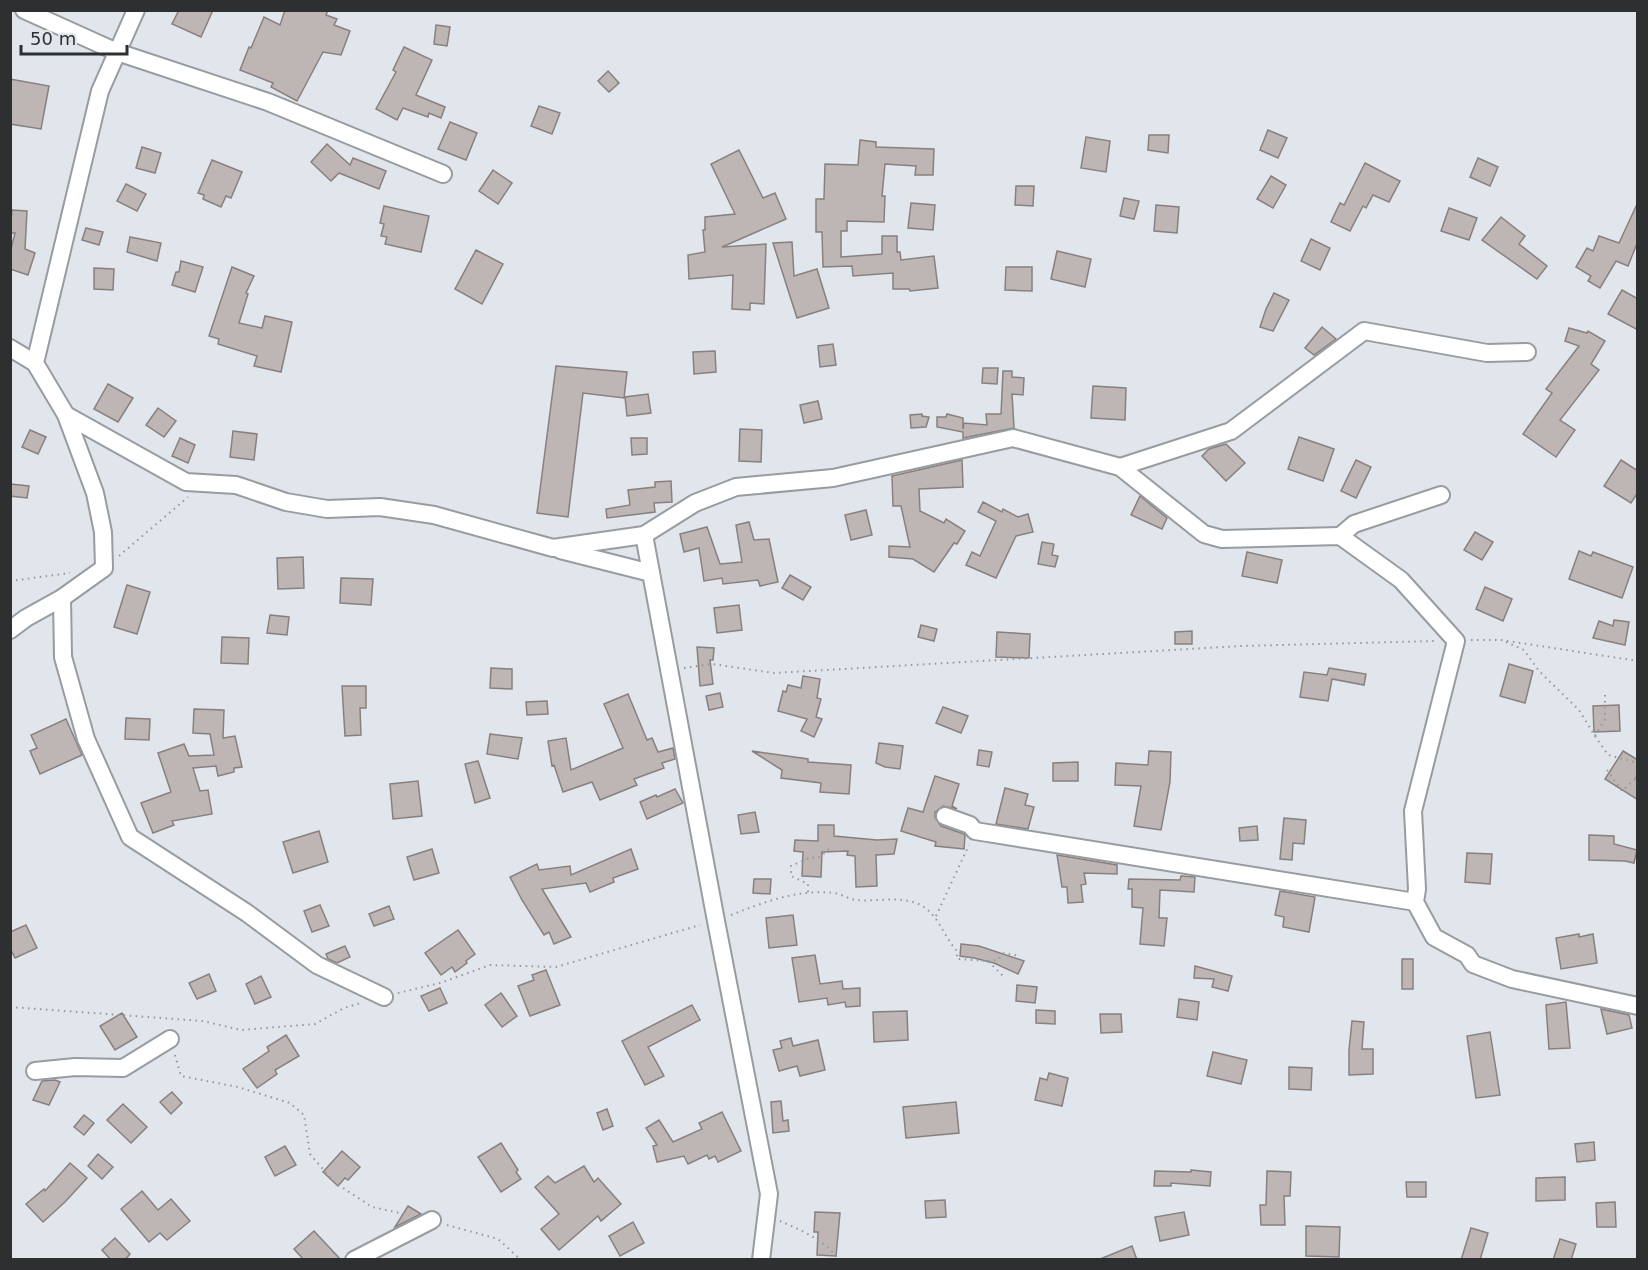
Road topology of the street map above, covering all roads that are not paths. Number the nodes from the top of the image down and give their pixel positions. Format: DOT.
graph roads {
  1 [pos="24,10"];
  2 [pos="136,10"];
  3 [pos="117,52"];
  4 [pos="443,174"];
  5 [pos="10,348"];
  6 [pos="1527,352"];
  7 [pos="35,363"];
  8 [pos="66,415"];
  9 [pos="1120,467"];
  10 [pos="1441,495"];
  11 [pos="644,535"];
  12 [pos="1340,536"];
  13 [pos="553,548"];
  14 [pos="651,573"];
  15 [pos="62,598"];
  16 [pos="10,630"];
  17 [pos="945,816"];
  18 [pos="1415,902"];
  19 [pos="384,997"];
  20 [pos="1638,1006"];
  21 [pos="170,1039"];
  22 [pos="35,1071"];
  23 [pos="432,1220"];
  24 [pos="354,1260"];
  25 [pos="761,1260"];
  1 -- 3 [label="street"];
  2 -- 3 [label="street"];
  3 -- 4 [label="street"];
  3 -- 7 [label="street"];
  5 -- 7 [label="street"];
  6 -- 9 [label="street"];
  7 -- 8 [label="street"];
  8 -- 13 [label="street"];
  8 -- 15 [label="street"];
  9 -- 11 [label="street"];
  9 -- 12 [label="street"];
  10 -- 12 [label="street"];
  11 -- 13 [label="street"];
  11 -- 14 [label="street"];
  12 -- 18 [label="street"];
  13 -- 14 [label="street"];
  14 -- 25 [label="street"];
  15 -- 16 [label="street"];
  15 -- 19 [label="street"];
  17 -- 18 [label="street"];
  18 -- 20 [label="street"];
  21 -- 22 [label="street"];
  23 -- 24 [label="street"];
}
